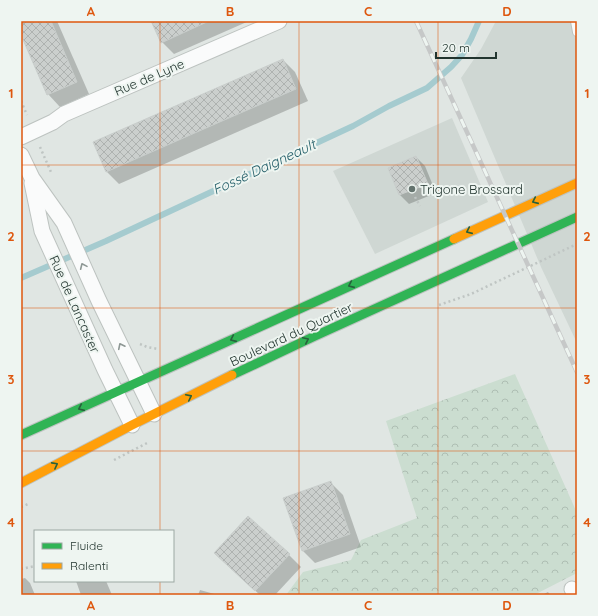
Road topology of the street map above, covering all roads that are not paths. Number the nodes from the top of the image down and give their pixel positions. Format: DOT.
graph roads {
  1 [pos="279,21"];
  2 [pos="574,21"];
  3 [pos="577,32"];
  4 [pos="21,137"];
  5 [pos="21,155"];
  6 [pos="577,182"];
  7 [pos="45,209"];
  8 [pos="577,217"];
  9 [pos="138,382"];
  10 [pos="116,392"];
  11 [pos="154,414"];
  12 [pos="132,425"];
  13 [pos="21,436"];
  14 [pos="21,483"];
  1 -- 4 [label="street, Rue de Lyne"];
  2 -- 3 [label="lane"];
  5 -- 7 [label="street, Rue de Lancaster"];
  6 -- 9 [label="main road, Boulevard du Quartier, one-way"];
  9 -- 7 [label="street, Rue de Lancaster, one-way"];
  7 -- 10 [label="street, Rue de Lancaster"];
  11 -- 8 [label="main road, Boulevard du Quartier, one-way"];
  9 -- 10 [label="main road, Boulevard du Quartier"];
  9 -- 11 [label="street, Rue de Lancaster"];
  10 -- 12 [label="street, Rue de Lancaster"];
  10 -- 13 [label="main road, Boulevard du Quartier, one-way"];
  11 -- 12 [label="main road, Boulevard du Quartier"];
  14 -- 12 [label="main road, Boulevard du Quartier, one-way"];
}
